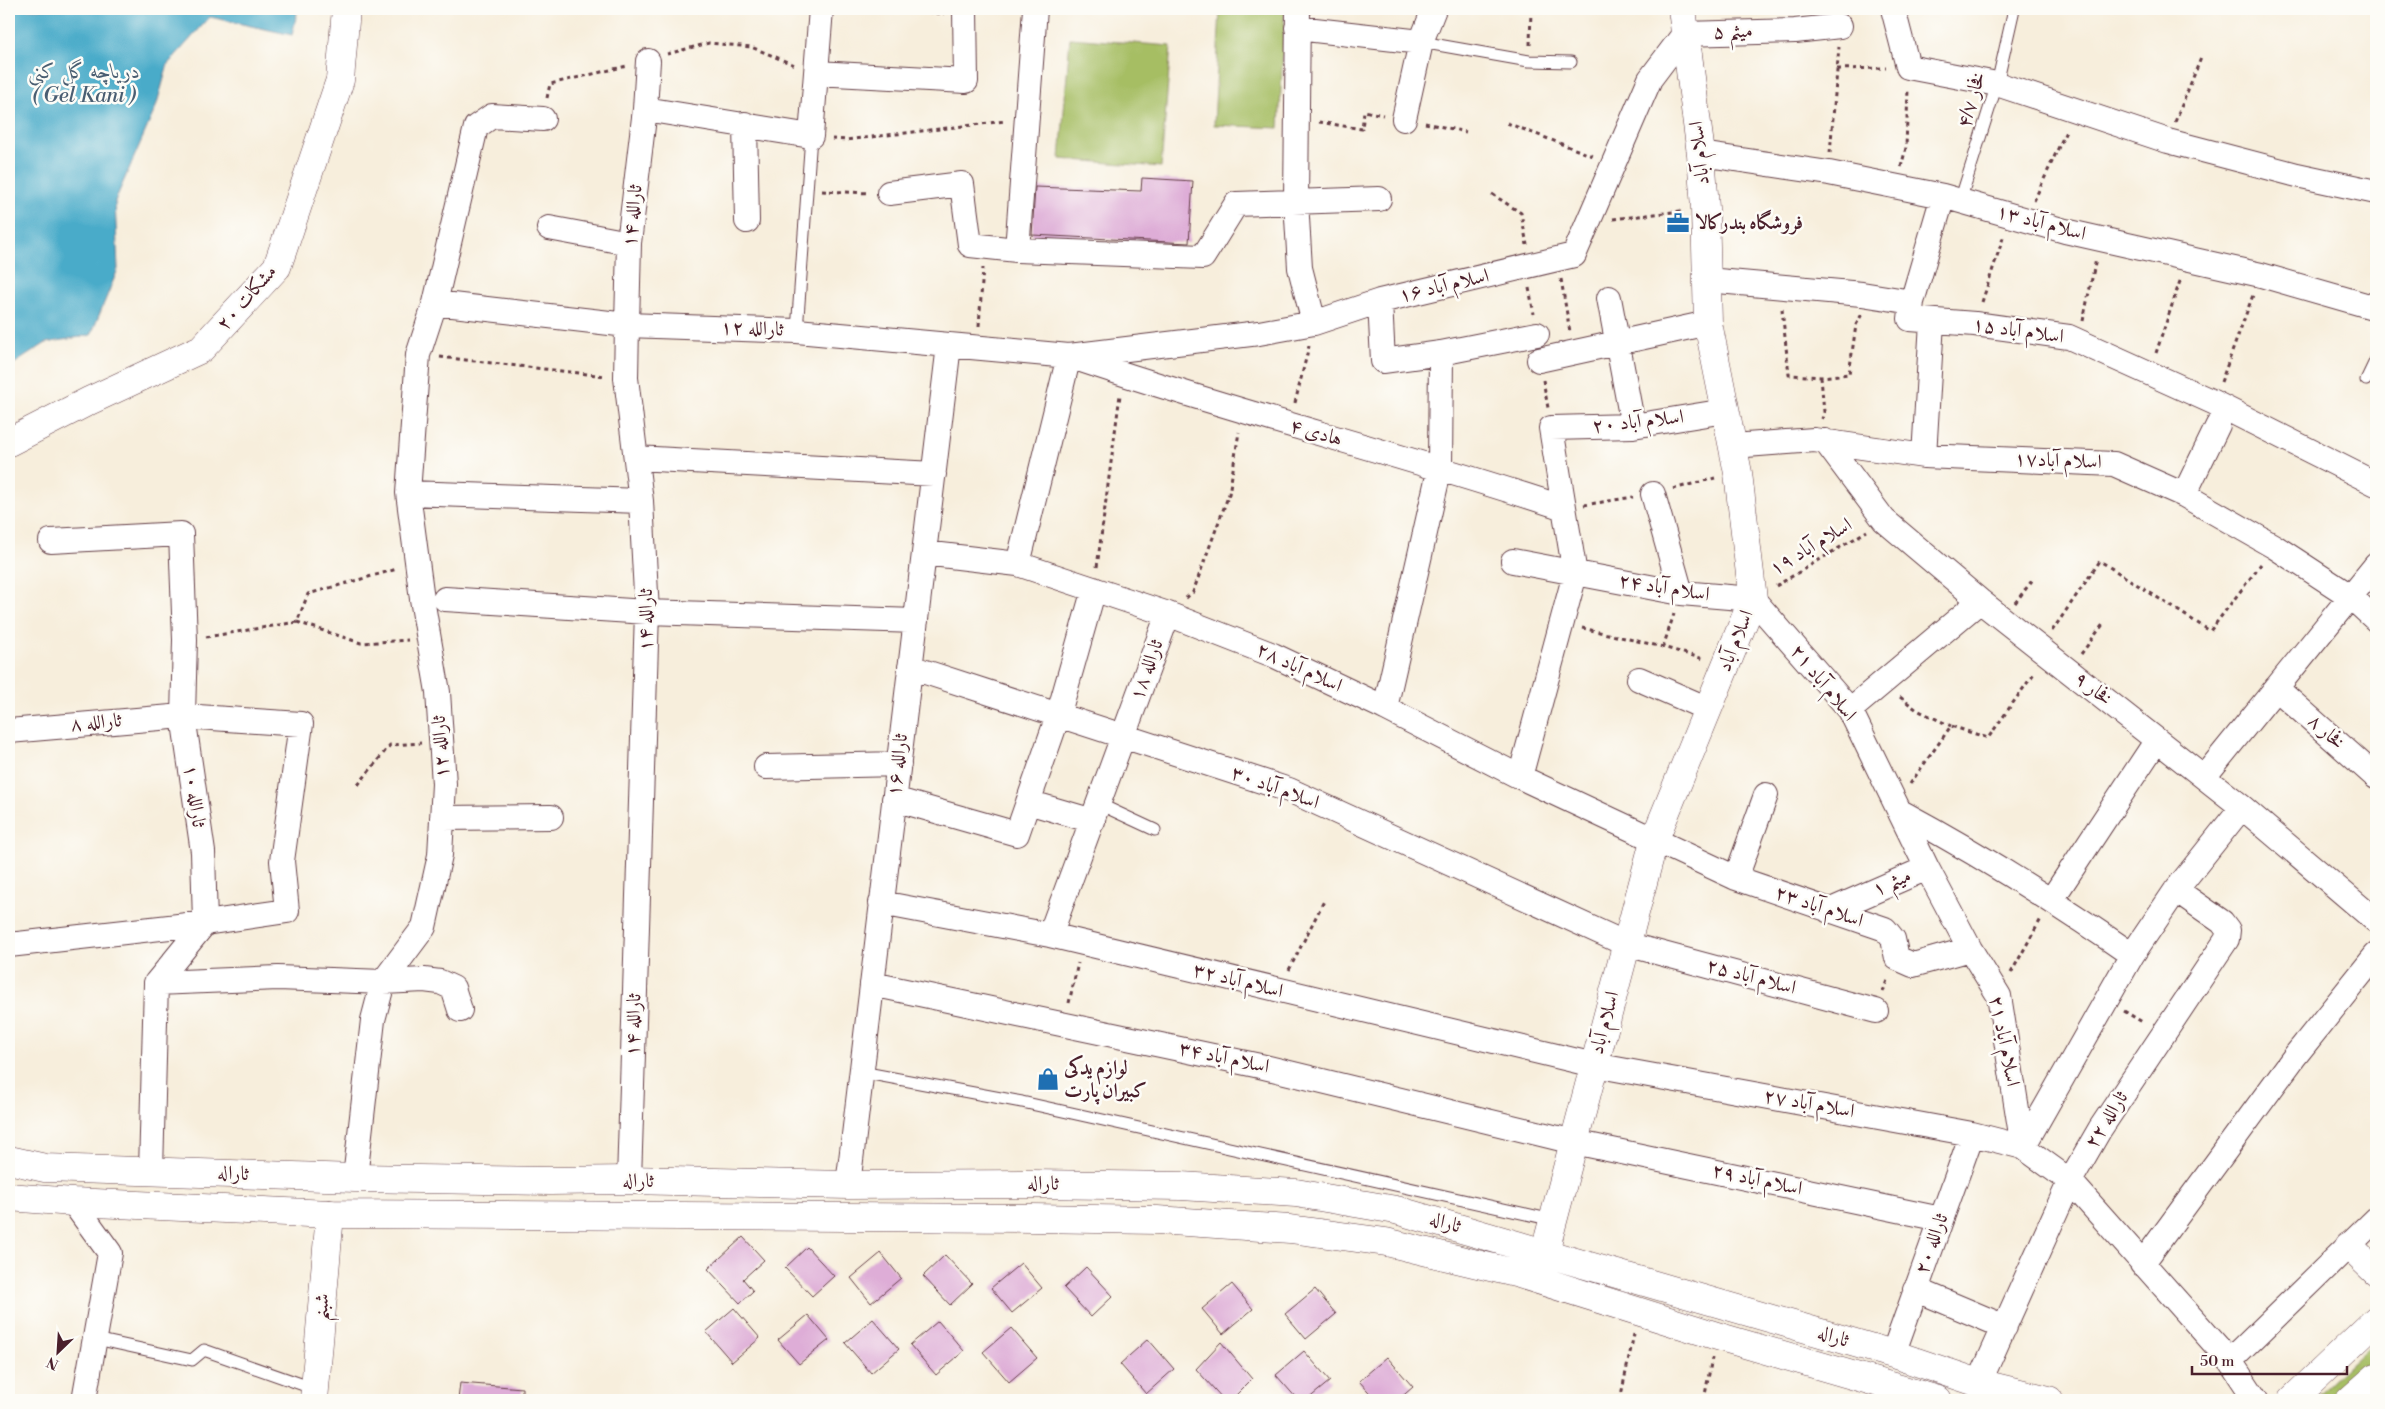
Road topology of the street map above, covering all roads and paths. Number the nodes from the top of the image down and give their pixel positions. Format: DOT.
graph roads {
  1 [pos="346,9"];
  2 [pos="821,9"];
  3 [pos="896,9"];
  4 [pos="1035,9"];
  5 [pos="1434,9"];
  6 [pos="1531,9"];
  7 [pos="1893,9"];
  8 [pos="2014,9"];
  9 [pos="965,12"];
  10 [pos="1297,18"];
  11 [pos="1683,21"];
  12 [pos="1840,26"];
  13 [pos="1421,42"];
  14 [pos="2201,58"];
  15 [pos="648,61"];
  16 [pos="1529,61"];
  17 [pos="1571,62"];
  18 [pos="1908,67"];
  19 [pos="1837,69"];
  20 [pos="816,73"];
  21 [pos="1997,84"];
  22 [pos="645,109"];
  23 [pos="2076,109"];
  24 [pos="1364,111"];
  25 [pos="1027,118"];
  26 [pos="1297,118"];
  27 [pos="543,119"];
  28 [pos="1404,119"];
  29 [pos="1507,123"];
  30 [pos="745,124"];
  31 [pos="811,136"];
  32 [pos="2168,141"];
  33 [pos="1701,154"];
  34 [pos="1614,164"];
  35 [pos="1829,172"];
  36 [pos="1897,186"];
  37 [pos="807,190"];
  38 [pos="2376,192"];
  39 [pos="889,193"];
  40 [pos="1492,194"];
  41 [pos="1379,199"];
  42 [pos="1952,199"];
  43 [pos="1296,201"];
  44 [pos="1706,208"];
  45 [pos="2018,217"];
  46 [pos="747,222"];
  47 [pos="1590,222"];
  48 [pos="548,228"];
  49 [pos="2100,238"];
  50 [pos="630,243"];
  51 [pos="985,247"];
  52 [pos="1017,250"];
  53 [pos="2187,257"];
  54 [pos="1558,258"];
  55 [pos="1531,265"];
  56 [pos="2261,275"];
  57 [pos="1707,280"];
  58 [pos="1780,286"];
  59 [pos="1862,294"];
  60 [pos="1609,298"];
  61 [pos="1380,301"];
  62 [pos="1912,302"];
  63 [pos="435,303"];
  64 [pos="2376,308"];
  65 [pos="1932,322"];
  66 [pos="1314,323"];
  67 [pos="1708,323"];
  68 [pos="1975,324"];
  69 [pos="627,325"];
  70 [pos="797,331"];
  71 [pos="1537,334"];
  72 [pos="1618,342"];
  73 [pos="2079,342"];
  74 [pos="949,345"];
  75 [pos="978,348"];
  76 [pos="1573,352"];
  77 [pos="1441,354"];
  78 [pos="418,355"];
  79 [pos="1069,356"];
  80 [pos="2376,359"];
  81 [pos="1539,360"];
  82 [pos="2150,372"];
  83 [pos="1123,374"];
  84 [pos="1822,377"];
  85 [pos="626,378"];
  86 [pos="2366,380"];
  87 [pos="2213,402"];
  88 [pos="1725,411"];
  89 [pos="1242,412"];
  90 [pos="2218,425"];
  91 [pos="1290,426"];
  92 [pos="1633,426"];
  93 [pos="1551,428"];
  94 [pos="1820,440"];
  95 [pos="9,442"];
  96 [pos="1733,446"];
  97 [pos="1924,456"];
  98 [pos="636,458"];
  99 [pos="1440,467"];
  100 [pos="934,474"];
  101 [pos="2376,484"];
  102 [pos="408,493"];
  103 [pos="1653,494"];
  104 [pos="2184,495"];
  105 [pos="641,501"];
  106 [pos="1564,508"];
  107 [pos="1884,520"];
  108 [pos="51,541"];
  109 [pos="2275,547"];
  110 [pos="924,553"];
  111 [pos="1513,561"];
  112 [pos="417,563"];
  113 [pos="1018,564"];
  114 [pos="2376,564"];
  115 [pos="1575,574"];
  116 [pos="2034,578"];
  117 [pos="1094,588"];
  118 [pos="1681,592"];
  119 [pos="2350,596"];
  120 [pos="446,599"];
  121 [pos="1753,599"];
  122 [pos="1980,601"];
  123 [pos="647,612"];
  124 [pos="1168,614"];
  125 [pos="2003,618"];
  126 [pos="2376,620"];
  127 [pos="916,621"];
  128 [pos="297,622"];
  129 [pos="1562,623"];
  130 [pos="2104,623"];
  131 [pos="428,639"];
  132 [pos="185,640"];
  133 [pos="1663,647"];
  134 [pos="2044,650"];
  135 [pos="1726,666"];
  136 [pos="910,667"];
  137 [pos="2069,670"];
  138 [pos="1639,679"];
  139 [pos="1883,683"];
  140 [pos="2276,688"];
  141 [pos="1385,708"];
  142 [pos="1708,709"];
  143 [pos="1850,710"];
  144 [pos="183,716"];
  145 [pos="1058,716"];
  146 [pos="1951,726"];
  147 [pos="9,731"];
  148 [pos="1123,737"];
  149 [pos="2157,740"];
  150 [pos="441,741"];
  151 [pos="899,764"];
  152 [pos="766,767"];
  153 [pos="1520,777"];
  154 [pos="2204,777"];
  155 [pos="2376,777"];
  156 [pos="358,785"];
  157 [pos="1766,795"];
  158 [pos="894,799"];
  159 [pos="1028,802"];
  160 [pos="2242,807"];
  161 [pos="1899,808"];
  162 [pos="1096,813"];
  163 [pos="551,817"];
  164 [pos="442,818"];
  165 [pos="1155,830"];
  166 [pos="1654,841"];
  167 [pos="1927,868"];
  168 [pos="1736,878"];
  169 [pos="2176,890"];
  170 [pos="2052,899"];
  171 [pos="1324,901"];
  172 [pos="882,903"];
  173 [pos="1829,911"];
  174 [pos="2376,921"];
  175 [pos="206,923"];
  176 [pos="1050,935"];
  177 [pos="1083,943"];
  178 [pos="1626,944"];
  179 [pos="9,945"];
  180 [pos="1970,949"];
  181 [pos="2132,955"];
  182 [pos="2376,955"];
  183 [pos="1899,959"];
  184 [pos="383,982"];
  185 [pos="156,983"];
  186 [pos="872,984"];
  187 [pos="1278,991"];
  188 [pos="1999,996"];
  189 [pos="2106,1001"];
  190 [pos="460,1010"];
  191 [pos="1876,1011"];
  192 [pos="1065,1025"];
  193 [pos="2163,1033"];
  194 [pos="1594,1065"];
  195 [pos="861,1072"];
  196 [pos="1972,1134"];
  197 [pos="1574,1142"];
  198 [pos="2023,1147"];
  199 [pos="9,1160"];
  200 [pos="150,1171"];
  201 [pos="355,1178"];
  202 [pos="630,1180"];
  203 [pos="2070,1182"];
  204 [pos="1032,1184"];
  205 [pos="848,1185"];
  206 [pos="9,1196"];
  207 [pos="72,1202"];
  208 [pos="330,1214"];
  209 [pos="1032,1218"];
  210 [pos="1940,1219"];
  211 [pos="2376,1219"];
  212 [pos="1553,1220"];
  213 [pos="2349,1246"];
  214 [pos="1545,1251"];
  215 [pos="2142,1264"];
  216 [pos="2376,1272"];
  217 [pos="1916,1289"];
  218 [pos="1639,1312"];
  219 [pos="2376,1320"];
  220 [pos="2005,1327"];
  221 [pos="1717,1336"];
  222 [pos="96,1339"];
  223 [pos="1893,1354"];
  224 [pos="2230,1361"];
  225 [pos="1979,1383"];
  226 [pos="2373,1386"];
  227 [pos="314,1394"];
  228 [pos="84,1400"];
  229 [pos="1620,1400"];
  230 [pos="1704,1400"];
  231 [pos="1938,1400"];
  232 [pos="2049,1400"];
  233 [pos="2256,1400"];
  234 [pos="2292,1400"];
  235 [pos="2350,1400"];
  1 -- 95 [label="main road, مشکات ۲۰"];
  2 -- 20 [label="street"];
  3 -- 9 [label="path"];
  4 -- 25 [label="street"];
  5 -- 13 [label="street"];
  6 -- 16 [label="path"];
  7 -- 18 [label="street"];
  8 -- 21 [label="lane, فخار ۴/۷"];
  9 -- 20 [label="street"];
  10 -- 13 [label="street"];
  10 -- 26 [label="street"];
  11 -- 12 [label="street, میثم ۵"];
  11 -- 33 [label="main road, اسلام آباد"];
  11 -- 34 [label="street, اسلام آباد ۱۶"];
  12 -- 19 [label="path"];
  13 -- 16 [label="lane"];
  13 -- 28 [label="street"];
  14 -- 32 [label="path"];
  15 -- 22 [label="street, ثارالله ۱۴"];
  16 -- 17 [label="lane"];
  18 -- 19 [label="path"];
  18 -- 21 [label="street"];
  18 -- 36 [label="path"];
  19 -- 35 [label="path"];
  20 -- 31 [label="street"];
  21 -- 23 [label="street"];
  21 -- 42 [label="lane, فخار ۴/۷"];
  22 -- 30 [label="street"];
  22 -- 50 [label="street, ثارالله ۱۴"];
  23 -- 32 [label="street"];
  23 -- 45 [label="path"];
  24 -- 26 [label="path"];
  25 -- 31 [label="path"];
  25 -- 52 [label="street"];
  26 -- 43 [label="street"];
  27 -- 63 [label="street, ثارالله ۱۲"];
  29 -- 34 [label="path"];
  30 -- 31 [label="street"];
  30 -- 46 [label="street"];
  31 -- 37 [label="lane"];
  32 -- 38 [label="street"];
  33 -- 35 [label="street, اسلام آباد ۱۳"];
  33 -- 44 [label="main road, اسلام آباد"];
  34 -- 47 [label="street, اسلام آباد ۱۶"];
  35 -- 36 [label="street, اسلام آباد ۱۳"];
  36 -- 42 [label="street, اسلام آباد ۱۳"];
  37 -- 39 [label="path"];
  37 -- 70 [label="lane"];
  39 -- 51 [label="street"];
  40 -- 55 [label="path"];
  41 -- 43 [label="street"];
  42 -- 45 [label="street, اسلام آباد ۱۳"];
  42 -- 62 [label="street"];
  43 -- 52 [label="street"];
  43 -- 66 [label="street"];
  44 -- 47 [label="path"];
  44 -- 57 [label="main road, اسلام آباد"];
  45 -- 49 [label="street, اسلام آباد ۱۳"];
  45 -- 68 [label="path"];
  47 -- 54 [label="street, اسلام آباد ۱۶"];
  48 -- 50 [label="street"];
  49 -- 53 [label="street, اسلام آباد ۱۳"];
  49 -- 73 [label="path"];
  50 -- 69 [label="street, ثارالله ۱۴"];
  51 -- 52 [label="street"];
  51 -- 75 [label="path"];
  53 -- 56 [label="street, اسلام آباد ۱۳"];
  53 -- 82 [label="path"];
  54 -- 55 [label="street, اسلام آباد ۱۶"];
  54 -- 76 [label="path"];
  55 -- 61 [label="street, اسلام آباد ۱۶"];
  56 -- 64 [label="street, اسلام آباد ۱۳"];
  56 -- 87 [label="path"];
  57 -- 58 [label="street"];
  57 -- 67 [label="main road, اسلام آباد"];
  58 -- 59 [label="street"];
  58 -- 84 [label="path"];
  59 -- 62 [label="street"];
  59 -- 84 [label="path"];
  60 -- 72 [label="street"];
  61 -- 66 [label="street, اسلام آباد ۱۶"];
  61 -- 77 [label="street"];
  62 -- 65 [label="street, اسلام آباد ۱۵"];
  63 -- 69 [label="street, ثارالله ۱۲"];
  63 -- 78 [label="street, ثارالله ۱۲"];
  65 -- 68 [label="street, اسلام آباد ۱۵"];
  65 -- 97 [label="street"];
  66 -- 79 [label="street, اسلام آباد ۱۶"];
  66 -- 91 [label="path"];
  67 -- 72 [label="street"];
  67 -- 88 [label="main road, اسلام آباد"];
  68 -- 73 [label="street, اسلام آباد ۱۵"];
  69 -- 70 [label="street, ثارالله ۱۲"];
  69 -- 85 [label="street, ثارالله ۱۴"];
  70 -- 74 [label="street, ثارالله ۱۲"];
  71 -- 77 [label="street"];
  72 -- 76 [label="street"];
  72 -- 92 [label="street"];
  73 -- 82 [label="street, اسلام آباد ۱۵"];
  74 -- 75 [label="street, ثارالله ۱۲"];
  74 -- 100 [label="street, ثارالله ۱۶"];
  75 -- 79 [label="street, ثارالله ۱۲"];
  76 -- 81 [label="street"];
  77 -- 99 [label="street"];
  78 -- 85 [label="path"];
  78 -- 102 [label="street, ثارالله ۱۲"];
  79 -- 83 [label="street, هادی ۴"];
  79 -- 113 [label="street"];
  80 -- 86 [label="lane"];
  81 -- 93 [label="path"];
  82 -- 87 [label="street, اسلام آباد ۱۵"];
  83 -- 89 [label="street, هادی ۴"];
  83 -- 117 [label="path"];
  84 -- 94 [label="path"];
  85 -- 98 [label="street, ثارالله ۱۴"];
  87 -- 101 [label="street, اسلام آباد ۱۵"];
  88 -- 92 [label="street, اسلام آباد ۲۰"];
  88 -- 96 [label="main road, اسلام آباد"];
  89 -- 91 [label="street, هادی ۴"];
  89 -- 124 [label="path, ثارالله ۱۸"];
  90 -- 104 [label="street"];
  91 -- 99 [label="street, هادی ۴"];
  92 -- 93 [label="street, اسلام آباد ۲۰"];
  93 -- 106 [label="street"];
  94 -- 96 [label="street, اسلام آباد۱۷"];
  94 -- 97 [label="street, اسلام آباد۱۷"];
  94 -- 107 [label="street, فخار ۹"];
  96 -- 121 [label="main road, اسلام آباد"];
  97 -- 104 [label="street, اسلام آباد۱۷"];
  98 -- 100 [label="street"];
  98 -- 105 [label="street, ثارالله ۱۴"];
  99 -- 106 [label="street, هادی ۴"];
  99 -- 141 [label="street"];
  100 -- 110 [label="street, ثارالله ۱۶"];
  102 -- 105 [label="street"];
  102 -- 112 [label="street, ثارالله ۱۲"];
  103 -- 118 [label="street"];
  104 -- 109 [label="street, اسلام آباد۱۷"];
  105 -- 123 [label="street, ثارالله ۱۴"];
  106 -- 115 [label="street"];
  107 -- 121 [label="path, اسلام آباد ۱۹"];
  107 -- 122 [label="street, فخار ۹"];
  108 -- 132 [label="street, ثارالله ۱۰"];
  109 -- 119 [label="street, اسلام آباد۱۷"];
  109 -- 134 [label="path"];
  110 -- 113 [label="street, اسلام آباد ۲۸"];
  110 -- 127 [label="street, ثارالله ۱۶"];
  111 -- 115 [label="street, اسلام آباد ۲۴"];
  112 -- 128 [label="path"];
  112 -- 131 [label="street, ثارالله ۱۲"];
  113 -- 117 [label="street, اسلام آباد ۲۸"];
  114 -- 119 [label="street"];
  115 -- 118 [label="street, اسلام آباد ۲۴"];
  115 -- 129 [label="street"];
  116 -- 125 [label="path"];
  117 -- 124 [label="street, اسلام آباد ۲۸"];
  117 -- 145 [label="street"];
  118 -- 121 [label="street, اسلام آباد ۲۴"];
  118 -- 133 [label="path"];
  119 -- 126 [label="street, اسلام آباد۱۷"];
  119 -- 140 [label="street"];
  120 -- 123 [label="street"];
  121 -- 135 [label="main road, اسلام آباد"];
  121 -- 143 [label="street, اسلام آباد ۲۱"];
  122 -- 125 [label="street, فخار ۹"];
  122 -- 139 [label="street"];
  123 -- 127 [label="street"];
  123 -- 202 [label="street, ثارالله ۱۴"];
  124 -- 141 [label="street, اسلام آباد ۲۸"];
  124 -- 148 [label="street, ثارالله ۱۸"];
  125 -- 134 [label="street, فخار ۹"];
  127 -- 136 [label="street, ثارالله ۱۶"];
  128 -- 131 [label="path"];
  128 -- 132 [label="path"];
  129 -- 133 [label="path"];
  129 -- 153 [label="street"];
  130 -- 137 [label="path"];
  131 -- 150 [label="street, ثارالله ۱۲"];
  132 -- 144 [label="street, ثارالله ۱۰"];
  133 -- 135 [label="path"];
  134 -- 137 [label="street, فخار ۹"];
  134 -- 146 [label="path"];
  135 -- 142 [label="main road, اسلام آباد"];
  136 -- 145 [label="street, اسلام آباد ۳۰"];
  136 -- 151 [label="street, ثارالله ۱۶"];
  137 -- 149 [label="street, فخار ۹"];
  138 -- 142 [label="street"];
  139 -- 143 [label="street"];
  139 -- 146 [label="path"];
  140 -- 154 [label="street"];
  140 -- 155 [label="street, فخار ۸"];
  141 -- 153 [label="street, اسلام آباد ۲۸"];
  142 -- 166 [label="main road, اسلام آباد"];
  143 -- 161 [label="street, اسلام آباد ۲۱"];
  144 -- 147 [label="street, ثارالله ۸"];
  144 -- 175 [label="street, ثارالله ۱۰"];
  144 -- 175 [label="street, ثارالله ۸"];
  145 -- 148 [label="street, اسلام آباد ۳۰"];
  145 -- 159 [label="street"];
  146 -- 161 [label="path"];
  148 -- 162 [label="street, ثارالله ۱۸"];
  148 -- 178 [label="street, اسلام آباد ۳۰"];
  149 -- 154 [label="street, فخار ۹"];
  149 -- 170 [label="street"];
  150 -- 156 [label="path"];
  150 -- 164 [label="street, ثارالله ۱۲"];
  151 -- 152 [label="street"];
  151 -- 158 [label="street, ثارالله ۱۶"];
  153 -- 166 [label="street, اسلام آباد ۲۸"];
  154 -- 160 [label="street, فخار ۹"];
  157 -- 168 [label="street"];
  158 -- 159 [label="street"];
  158 -- 172 [label="street, ثارالله ۱۶"];
  159 -- 162 [label="street"];
  160 -- 169 [label="street"];
  160 -- 174 [label="street, فخار ۹"];
  161 -- 167 [label="street, اسلام آباد ۲۱"];
  161 -- 170 [label="street"];
  162 -- 165 [label="lane"];
  162 -- 176 [label="street, ثارالله ۱۸"];
  163 -- 164 [label="street"];
  164 -- 184 [label="street, ثارالله ۱۲"];
  166 -- 168 [label="street, اسلام آباد ۲۳"];
  166 -- 178 [label="main road, اسلام آباد"];
  167 -- 173 [label="street, میثم ۱"];
  167 -- 180 [label="street, اسلام آباد ۲۱"];
  168 -- 173 [label="street, اسلام آباد ۲۳"];
  169 -- 181 [label="street"];
  169 -- 193 [label="street, ثارالله ۲۲"];
  170 -- 181 [label="street"];
  170 -- 188 [label="path"];
  171 -- 187 [label="path"];
  172 -- 176 [label="street, اسلام آباد ۳۲"];
  172 -- 186 [label="street, ثارالله ۱۶"];
  173 -- 183 [label="street, اسلام آباد ۲۳"];
  175 -- 179 [label="street"];
  175 -- 185 [label="street"];
  176 -- 177 [label="street, اسلام آباد ۳۲"];
  177 -- 187 [label="street, اسلام آباد ۳۲"];
  177 -- 192 [label="path"];
  178 -- 191 [label="street, اسلام آباد ۲۵"];
  178 -- 194 [label="main road, اسلام آباد"];
  180 -- 183 [label="street"];
  180 -- 188 [label="street, اسلام آباد ۲۱"];
  181 -- 189 [label="street"];
  182 -- 215 [label="street"];
  183 -- 191 [label="path"];
  184 -- 185 [label="street"];
  184 -- 190 [label="street"];
  184 -- 201 [label="street, ثارالله ۱۲"];
  185 -- 200 [label="street"];
  186 -- 192 [label="street, اسلام آباد ۳۴"];
  186 -- 195 [label="street, ثارالله ۱۶"];
  187 -- 194 [label="street, اسلام آباد ۳۲"];
  188 -- 198 [label="street, اسلام آباد ۲۱"];
  189 -- 193 [label="path"];
  189 -- 198 [label="street"];
  192 -- 197 [label="street, اسلام آباد ۳۴"];
  193 -- 203 [label="street, ثارالله ۲۲"];
  194 -- 196 [label="street, اسلام آباد ۲۷"];
  194 -- 197 [label="main road, اسلام آباد"];
  195 -- 205 [label="street, ثارالله ۱۶"];
  195 -- 212 [label="lane"];
  196 -- 198 [label="street, اسلام آباد ۲۷"];
  196 -- 210 [label="street, ثارالله ۲۰"];
  197 -- 210 [label="street, اسلام آباد ۲۹"];
  197 -- 212 [label="main road, اسلام آباد"];
  198 -- 203 [label="street"];
  199 -- 200 [label="main road, ثاراله"];
  200 -- 201 [label="main road, ثاراله"];
  201 -- 202 [label="main road, ثاراله"];
  202 -- 205 [label="main road, ثاراله"];
  203 -- 215 [label="street"];
  203 -- 220 [label="street, ثارالله ۲۲"];
  204 -- 205 [label="main road, ثاراله"];
  204 -- 209 [label="main road"];
  204 -- 214 [label="main road, ثاراله"];
  206 -- 207 [label="main road, ثاراله"];
  207 -- 208 [label="main road, ثاراله"];
  207 -- 222 [label="street"];
  208 -- 209 [label="main road, ثاراله"];
  208 -- 227 [label="main road, شبنم"];
  209 -- 218 [label="main road, ثاراله"];
  210 -- 217 [label="street, ثارالله ۲۰"];
  211 -- 213 [label="street"];
  212 -- 214 [label="main road, اسلام آباد"];
  213 -- 216 [label="main road"];
  213 -- 224 [label="street"];
  214 -- 223 [label="main road, ثاراله"];
  215 -- 224 [label="street"];
  217 -- 220 [label="street"];
  217 -- 223 [label="street, ثارالله ۲۰"];
  218 -- 221 [label="main road, ثاراله"];
  218 -- 229 [label="path"];
  219 -- 234 [label="main road"];
  220 -- 225 [label="street, ثارالله ۲۲"];
  221 -- 230 [label="path"];
  221 -- 231 [label="main road, ثاراله"];
  222 -- 227 [label="lane"];
  222 -- 228 [label="street"];
  223 -- 225 [label="main road, ثاراله"];
  224 -- 233 [label="street"];
  225 -- 232 [label="main road, ثاراله"];
  226 -- 235 [label="main road"];
}
